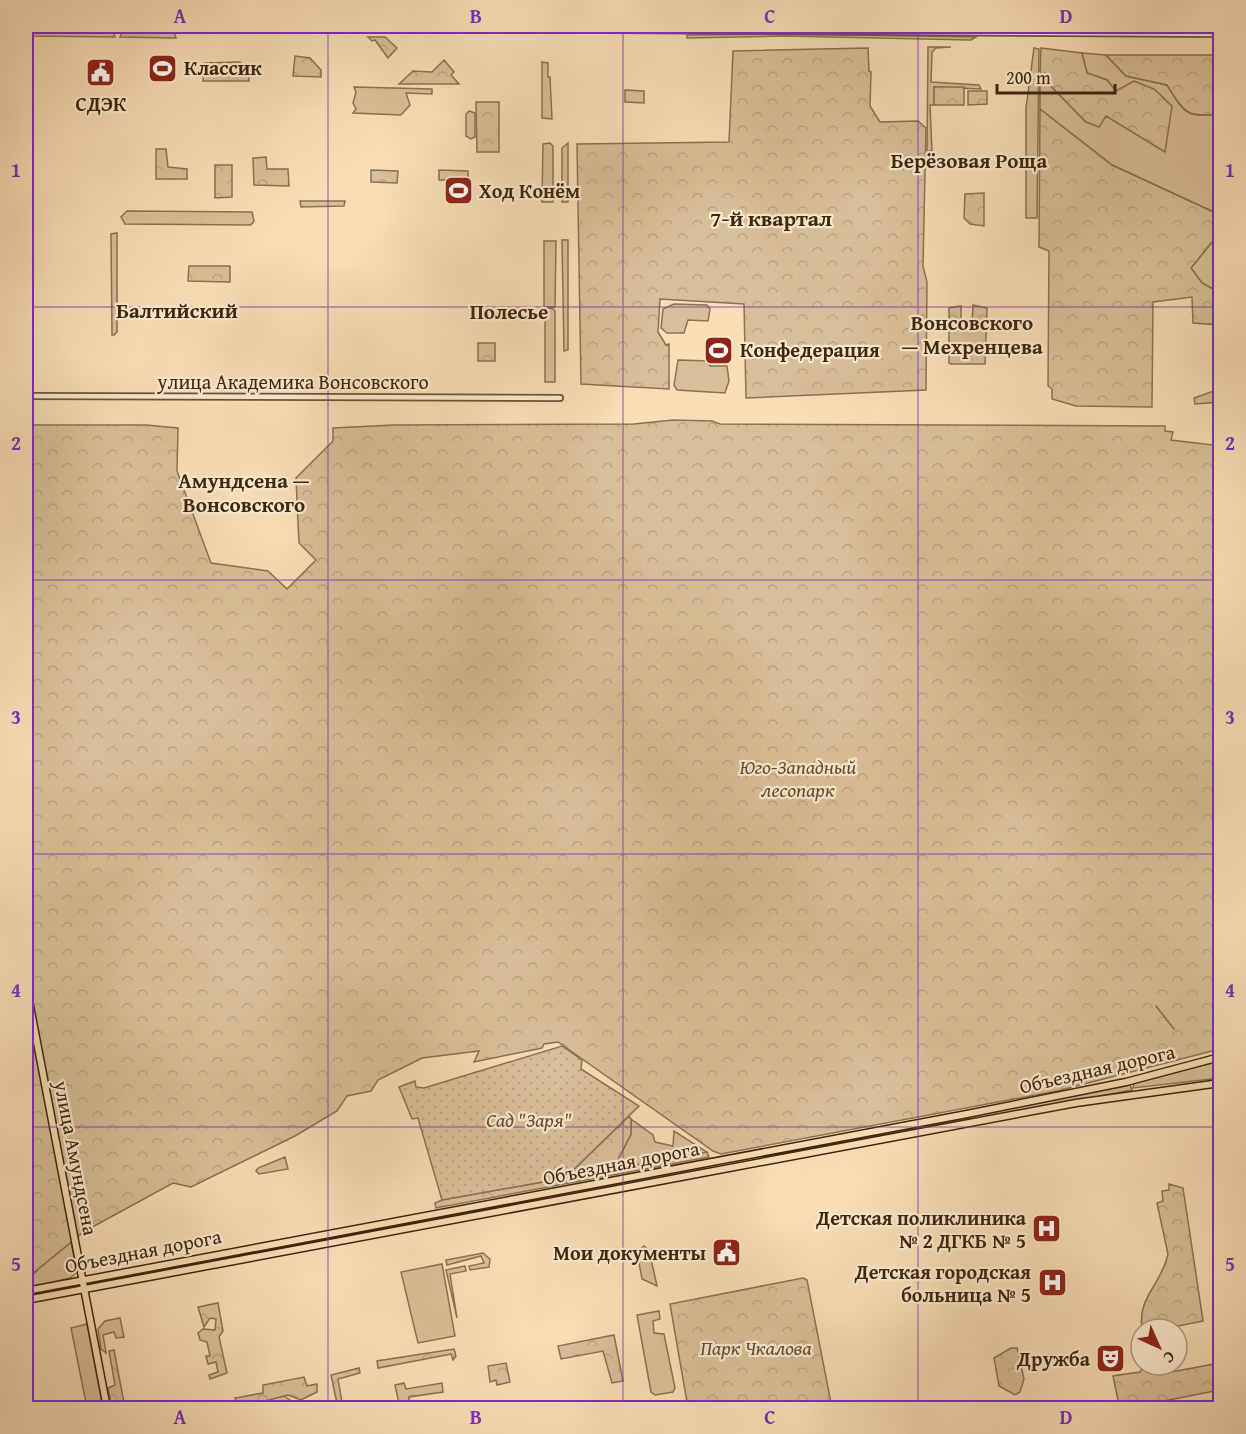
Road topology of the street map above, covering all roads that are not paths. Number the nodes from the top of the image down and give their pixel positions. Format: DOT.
graph roads {
  1 [pos="26,26"];
  2 [pos="1022,26"];
  3 [pos="1027,26"];
  4 [pos="1032,26"];
  5 [pos="1127,26"];
  6 [pos="1201,26"];
  7 [pos="1221,26"];
  8 [pos="361,27"];
  9 [pos="560,28"];
  10 [pos="1029,34"];
  11 [pos="1221,34"];
  12 [pos="26,396"];
  13 [pos="560,398"];
  14 [pos="26,985"];
  15 [pos="1221,1057"];
  16 [pos="1221,1083"];
  17 [pos="82,1279"];
  18 [pos="84,1289"];
  19 [pos="26,1291"];
  20 [pos="26,1300"];
  21 [pos="107,1408"];
  1 -- 8 [label="street"];
  2 -- 3 [label="street"];
  3 -- 4 [label="street"];
  3 -- 10 [label="street"];
  4 -- 5 [label="street"];
  4 -- 10 [label="street"];
  6 -- 7 [label="street"];
  8 -- 9 [label="street"];
  9 -- 10 [label="street"];
  10 -- 11 [label="street"];
  12 -- 13 [label="street, улица Академика Вонсовского"];
  14 -- 17 [label="main road, улица Амундсена"];
  15 -- 17 [label="main road, Объездная дорога"];
  16 -- 18 [label="main road, Объездная дорога"];
  17 -- 18 [label="main road, улица Амундсена"];
  17 -- 19 [label="main road, Объездная дорога"];
  18 -- 20 [label="main road, Объездная дорога"];
  18 -- 21 [label="main road, улица Амундсена"];
}
